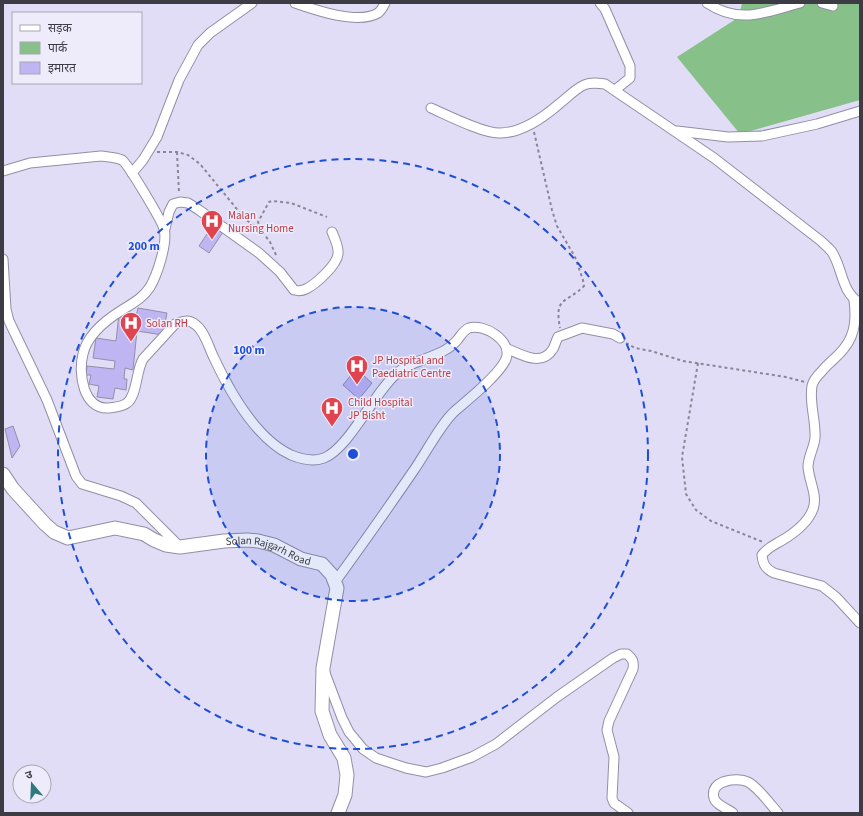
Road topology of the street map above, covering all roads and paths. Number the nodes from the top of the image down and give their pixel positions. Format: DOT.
graph roads {
  1 [pos="252,3"];
  2 [pos="296,3"];
  3 [pos="384,3"];
  4 [pos="600,3"];
  5 [pos="707,3"];
  6 [pos="800,3"];
  7 [pos="822,3"];
  8 [pos="833,6"];
  9 [pos="615,90"];
  10 [pos="431,108"];
  11 [pos="860,111"];
  12 [pos="532,123"];
  13 [pos="674,131"];
  14 [pos="148,152"];
  15 [pos="177,152"];
  16 [pos="3,171"];
  17 [pos="132,173"];
  18 [pos="180,202"];
  19 [pos="327,217"];
  20 [pos="165,229"];
  21 [pos="261,230"];
  22 [pos="332,232"];
  23 [pos="3,259"];
  24 [pos="278,259"];
  25 [pos="857,302"];
  26 [pos="562,336"];
  27 [pos="620,338"];
  28 [pos="508,349"];
  29 [pos="698,363"];
  30 [pos="812,384"];
  31 [pos="3,474"];
  32 [pos="772,546"];
  33 [pos="180,547"];
  34 [pos="335,582"];
  35 [pos="860,623"];
  36 [pos="323,668"];
  37 [pos="338,813"];
  38 [pos="628,813"];
  39 [pos="733,813"];
  40 [pos="778,813"];
  1 -- 14 [label="street"];
  2 -- 3 [label="street"];
  4 -- 9 [label="street"];
  5 -- 6 [label="street"];
  7 -- 8 [label="street"];
  9 -- 12 [label="street"];
  9 -- 13 [label="street"];
  10 -- 12 [label="street"];
  11 -- 13 [label="street"];
  12 -- 26 [label="path"];
  13 -- 25 [label="street"];
  14 -- 15 [label="path"];
  14 -- 17 [label="street"];
  15 -- 18 [label="path"];
  15 -- 21 [label="path"];
  16 -- 17 [label="street"];
  17 -- 20 [label="street"];
  18 -- 20 [label="street"];
  18 -- 22 [label="street"];
  19 -- 21 [label="path"];
  20 -- 28 [label="street"];
  21 -- 24 [label="path"];
  23 -- 33 [label="street"];
  25 -- 30 [label="street"];
  26 -- 27 [label="street"];
  26 -- 28 [label="street"];
  27 -- 29 [label="path"];
  28 -- 34 [label="street"];
  29 -- 30 [label="path"];
  29 -- 32 [label="path"];
  30 -- 32 [label="street"];
  31 -- 33 [label="main road, Solan Rajgarh Road"];
  32 -- 35 [label="street"];
  33 -- 34 [label="main road, Solan Rajgarh Road"];
  34 -- 36 [label="main road"];
  36 -- 37 [label="main road"];
  36 -- 38 [label="street"];
  39 -- 40 [label="street"];
}
